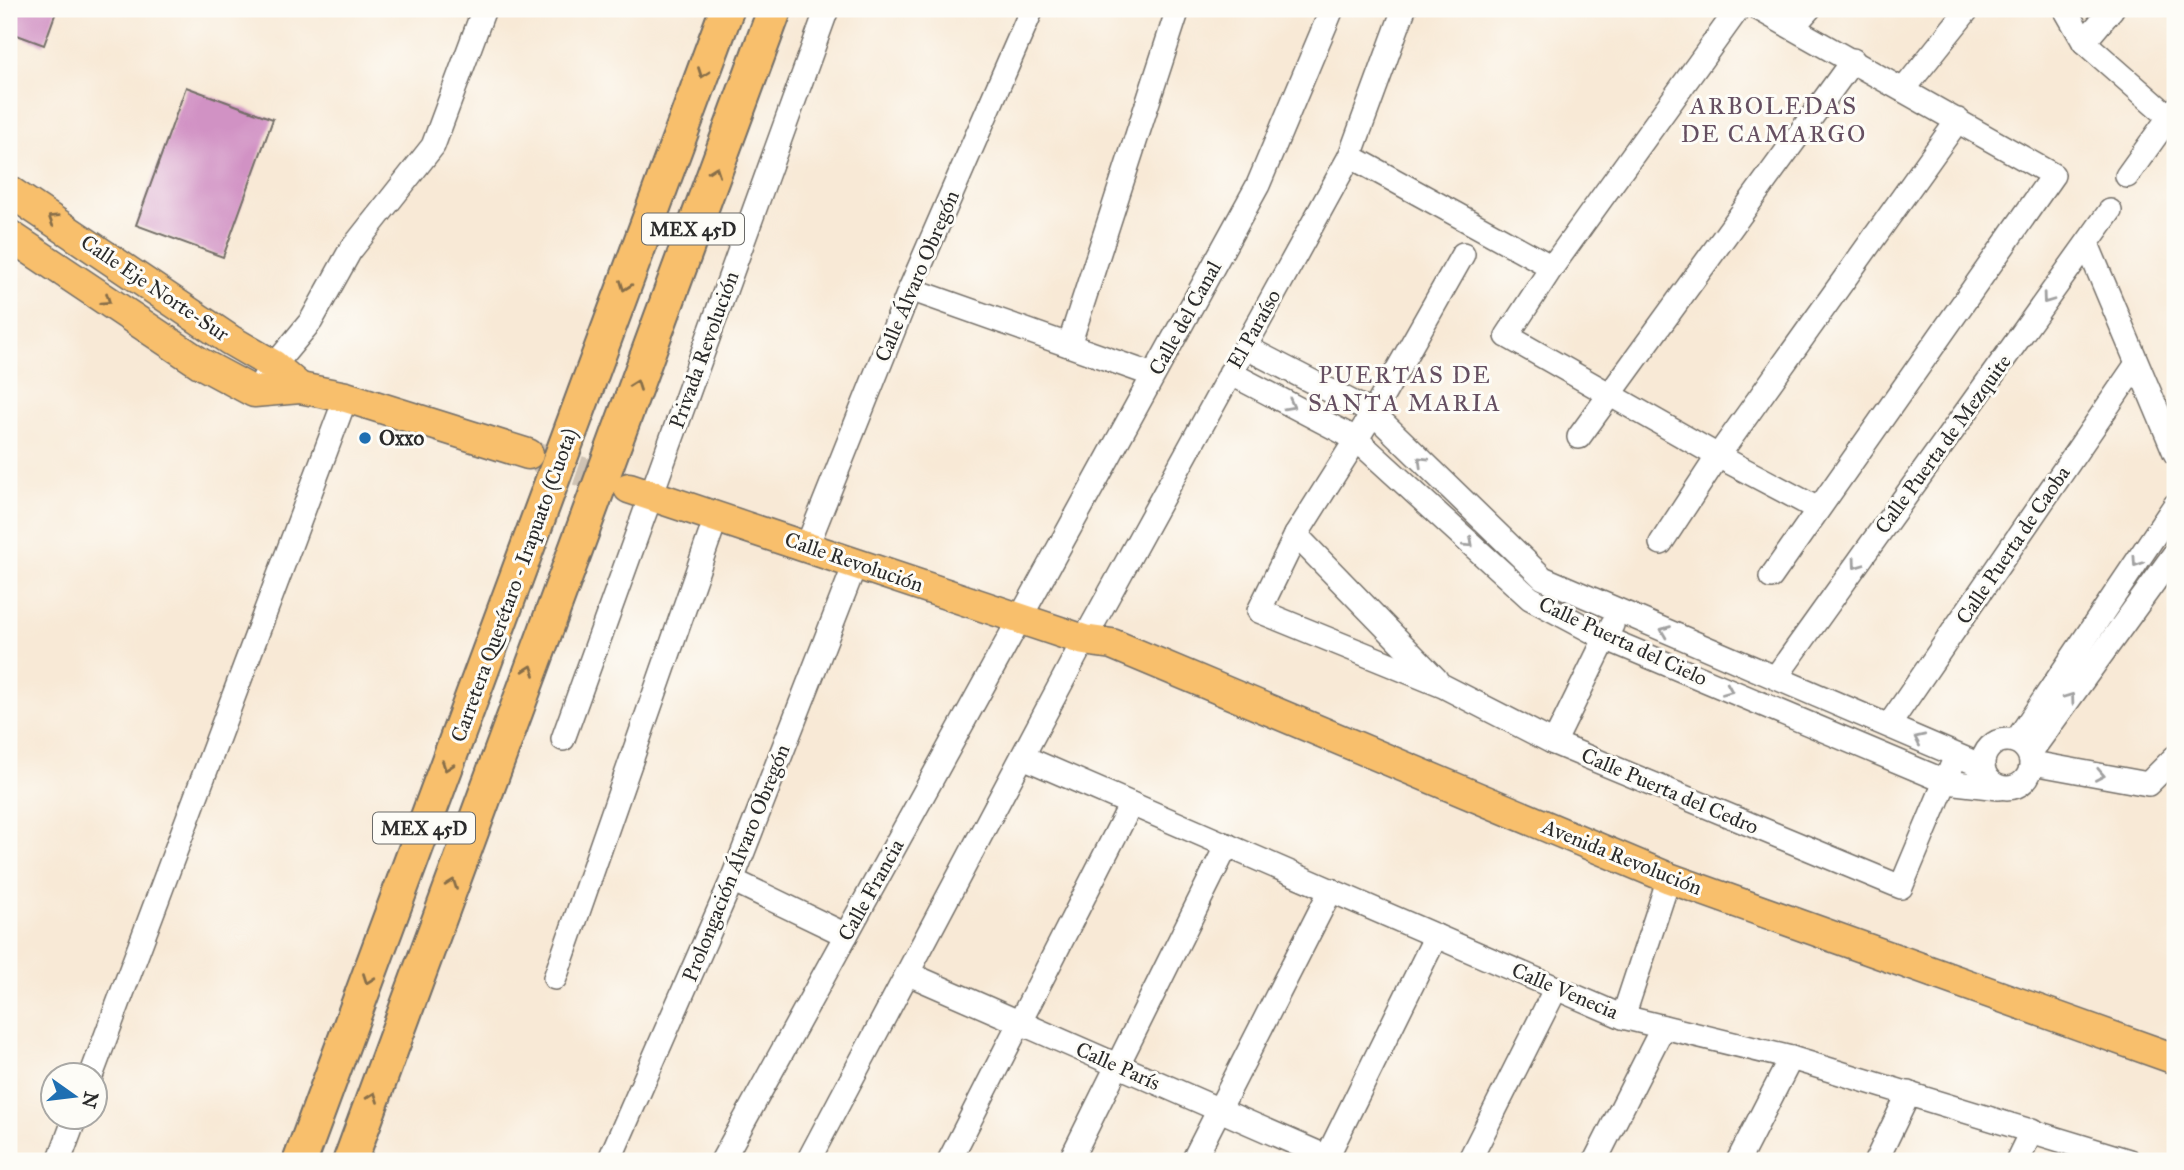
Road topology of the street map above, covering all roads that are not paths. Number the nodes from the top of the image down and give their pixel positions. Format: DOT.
graph roads {
  1 [pos="484,9"];
  2 [pos="727,9"];
  3 [pos="775,9"];
  4 [pos="827,9"];
  5 [pos="1032,9"];
  6 [pos="1178,9"];
  7 [pos="1332,9"];
  8 [pos="1404,9"];
  9 [pos="1738,9"];
  10 [pos="1759,9"];
  11 [pos="1809,9"];
  12 [pos="1968,9"];
  13 [pos="2065,9"];
  14 [pos="2112,9"];
  15 [pos="1794,26"];
  16 [pos="2084,42"];
  17 [pos="1853,60"];
  18 [pos="1904,89"];
  19 [pos="2173,116"];
  20 [pos="1958,120"];
  21 [pos="1350,156"];
  22 [pos="2127,176"];
  23 [pos="9,191"];
  24 [pos="2110,211"];
  25 [pos="9,235"];
  26 [pos="2087,244"];
  27 [pos="1463,254"];
  28 [pos="1552,267"];
  29 [pos="910,289"];
  30 [pos="1069,345"];
  31 [pos="1245,347"];
  32 [pos="273,365"];
  33 [pos="2136,365"];
  34 [pos="1230,373"];
  35 [pos="1153,375"];
  36 [pos="300,387"];
  37 [pos="254,392"];
  38 [pos="1609,394"];
  39 [pos="345,397"];
  40 [pos="1373,413"];
  41 [pos="1579,437"];
  42 [pos="1356,439"];
  43 [pos="2175,453"];
  44 [pos="528,454"];
  45 [pos="1718,456"];
  46 [pos="640,491"];
  47 [pos="2175,505"];
  48 [pos="1818,509"];
  49 [pos="717,515"];
  50 [pos="1296,535"];
  51 [pos="1661,543"];
  52 [pos="807,546"];
  53 [pos="2175,553"];
  54 [pos="856,562"];
  55 [pos="1771,577"];
  56 [pos="1618,612"];
  57 [pos="1026,620"];
  58 [pos="1605,638"];
  59 [pos="1081,639"];
  60 [pos="1776,677"];
  61 [pos="1443,686"];
  62 [pos="1889,725"];
  63 [pos="563,739"];
  64 [pos="1554,743"];
  65 [pos="2026,752"];
  66 [pos="1956,756"];
  67 [pos="1023,757"];
  68 [pos="2175,757"];
  69 [pos="1982,765"];
  70 [pos="1947,782"];
  71 [pos="1999,788"];
  72 [pos="1132,804"];
  73 [pos="1227,845"];
  74 [pos="1669,878"];
  75 [pos="732,880"];
  76 [pos="1331,890"];
  77 [pos="846,934"];
  78 [pos="1436,936"];
  79 [pos="909,974"];
  80 [pos="555,978"];
  81 [pos="1556,988"];
  82 [pos="1623,1017"];
  83 [pos="1018,1022"];
  84 [pos="1664,1027"];
  85 [pos="1791,1058"];
  86 [pos="2175,1059"];
  87 [pos="96,1062"];
  88 [pos="1117,1065"];
  89 [pos="1909,1093"];
  90 [pos="1219,1110"];
  91 [pos="2032,1130"];
  92 [pos="70,1132"];
  93 [pos="1326,1159"];
  94 [pos="59,1161"];
  95 [pos="300,1161"];
  96 [pos="349,1161"];
  97 [pos="609,1161"];
  98 [pos="722,1161"];
  99 [pos="808,1161"];
  100 [pos="948,1161"];
  101 [pos="1070,1161"];
  102 [pos="1193,1161"];
  103 [pos="1469,1161"];
  104 [pos="1595,1161"];
  105 [pos="1738,1161"];
  106 [pos="1876,1161"];
  107 [pos="2017,1161"];
  108 [pos="2129,1161"];
  1 -- 32 [label="street"];
  2 -- 95 [label="highway, Carretera Querétaro - Irapuato (Cuota) / MEX 45D, one-way"];
  96 -- 3 [label="highway, MEX 45D, one-way"];
  4 -- 46 [label="street, Privada Revolución"];
  5 -- 29 [label="street, Calle Álvaro Obregón"];
  6 -- 30 [label="street"];
  7 -- 35 [label="street, Calle del Canal"];
  8 -- 21 [label="street, El Paraíso"];
  9 -- 28 [label="street"];
  10 -- 15 [label="street"];
  11 -- 15 [label="street"];
  12 -- 18 [label="street"];
  13 -- 16 [label="street"];
  14 -- 16 [label="street"];
  15 -- 17 [label="street"];
  16 -- 19 [label="street"];
  17 -- 18 [label="street"];
  17 -- 38 [label="street"];
  18 -- 20 [label="street"];
  19 -- 22 [label="street"];
  20 -- 45 [label="street"];
  20 -- 48 [label="street"];
  21 -- 28 [label="street"];
  21 -- 31 [label="street, El Paraíso"];
  32 -- 23 [label="main road, Calle Eje Norte-Sur, one-way"];
  24 -- 26 [label="street, Calle Puerta de Mezquite"];
  25 -- 37 [label="main road, Calle Eje Norte-Sur, one-way"];
  26 -- 33 [label="street"];
  26 -- 60 [label="street, Calle Puerta de Mezquite, one-way"];
  27 -- 40 [label="street"];
  28 -- 38 [label="street"];
  29 -- 30 [label="street"];
  29 -- 52 [label="street, Calle Álvaro Obregón"];
  30 -- 35 [label="street"];
  31 -- 34 [label="street, El Paraíso"];
  31 -- 40 [label="street, Calle Puerta del Cielo"];
  32 -- 36 [label="main road, Calle Eje Norte-Sur"];
  32 -- 37 [label="street"];
  33 -- 43 [label="street"];
  33 -- 62 [label="street, Calle Puerta de Caoba"];
  34 -- 42 [label="street, Calle Puerta del Cielo, one-way"];
  34 -- 59 [label="street, El Paraíso"];
  35 -- 57 [label="street, Calle del Canal"];
  36 -- 37 [label="main road, Calle Eje Norte-Sur"];
  36 -- 39 [label="main road, Calle Eje Norte-Sur"];
  38 -- 41 [label="street"];
  38 -- 45 [label="street"];
  39 -- 44 [label="main road, Calle Eje Norte-Sur"];
  39 -- 87 [label="street"];
  40 -- 42 [label="street"];
  56 -- 40 [label="street, Calle Puerta del Cielo, one-way"];
  42 -- 50 [label="street"];
  42 -- 58 [label="street, Calle Puerta del Cielo, one-way"];
  45 -- 48 [label="street"];
  45 -- 51 [label="street"];
  46 -- 49 [label="main road, Calle Revolución"];
  46 -- 63 [label="street, Privada Revolución"];
  47 -- 65 [label="street, one-way"];
  48 -- 55 [label="street"];
  49 -- 52 [label="main road, Calle Revolución"];
  49 -- 80 [label="street"];
  50 -- 61 [label="street, Calle Puerta del Cedro"];
  50 -- 61 [label="street, Calle Puerta del Cedro"];
  52 -- 54 [label="main road, Calle Revolución"];
  65 -- 53 [label="street, one-way"];
  54 -- 57 [label="main road, Calle Revolución"];
  54 -- 75 [label="street, Prolongación Álvaro Obregón"];
  56 -- 58 [label="street"];
  60 -- 56 [label="street, Calle Puerta del Cielo, one-way"];
  57 -- 59 [label="main road, Calle Revolución"];
  57 -- 77 [label="street, Calle Francia"];
  58 -- 64 [label="street"];
  58 -- 70 [label="street, Calle Puerta del Cielo, one-way"];
  59 -- 67 [label="street"];
  59 -- 74 [label="main road, Avenida Revolución"];
  60 -- 62 [label="street, Calle Puerta del Cielo"];
  61 -- 64 [label="street, Calle Puerta del Cedro"];
  66 -- 62 [label="street, Calle Puerta del Cielo, one-way"];
  64 -- 70 [label="street, Calle Puerta del Cedro"];
  65 -- 68 [label="street, one-way"];
  65 -- 69 [label="street"];
  65 -- 71 [label="street"];
  66 -- 69 [label="street, Calle Puerta del Cielo"];
  66 -- 70 [label="street"];
  67 -- 72 [label="street, Calle Venecia"];
  67 -- 79 [label="street"];
  69 -- 71 [label="street"];
  70 -- 71 [label="street, Calle Puerta del Cielo"];
  72 -- 73 [label="street, Calle Venecia"];
  72 -- 83 [label="street"];
  73 -- 76 [label="street, Calle Venecia"];
  73 -- 88 [label="street"];
  74 -- 82 [label="street"];
  74 -- 86 [label="main road, Avenida Revolución"];
  75 -- 77 [label="street"];
  75 -- 97 [label="street, Prolongación Álvaro Obregón"];
  76 -- 78 [label="street, Calle Venecia"];
  76 -- 90 [label="street"];
  77 -- 98 [label="street, Calle Francia"];
  78 -- 81 [label="street, Calle Venecia"];
  78 -- 93 [label="street"];
  79 -- 83 [label="street, Calle París"];
  79 -- 99 [label="street"];
  81 -- 82 [label="street, Calle Venecia"];
  81 -- 103 [label="street"];
  82 -- 84 [label="street, Calle Venecia"];
  83 -- 88 [label="street, Calle París"];
  83 -- 100 [label="street"];
  84 -- 85 [label="street, Calle Venecia"];
  84 -- 104 [label="street"];
  85 -- 89 [label="street, Calle Venecia"];
  85 -- 105 [label="street"];
  88 -- 90 [label="street, Calle París"];
  88 -- 101 [label="street"];
  89 -- 91 [label="street, Calle Venecia"];
  89 -- 106 [label="street"];
  90 -- 93 [label="street, Calle París"];
  90 -- 102 [label="street"];
  91 -- 107 [label="street"];
  91 -- 108 [label="street, Calle Venecia"];
  92 -- 94 [label="street"];
}
